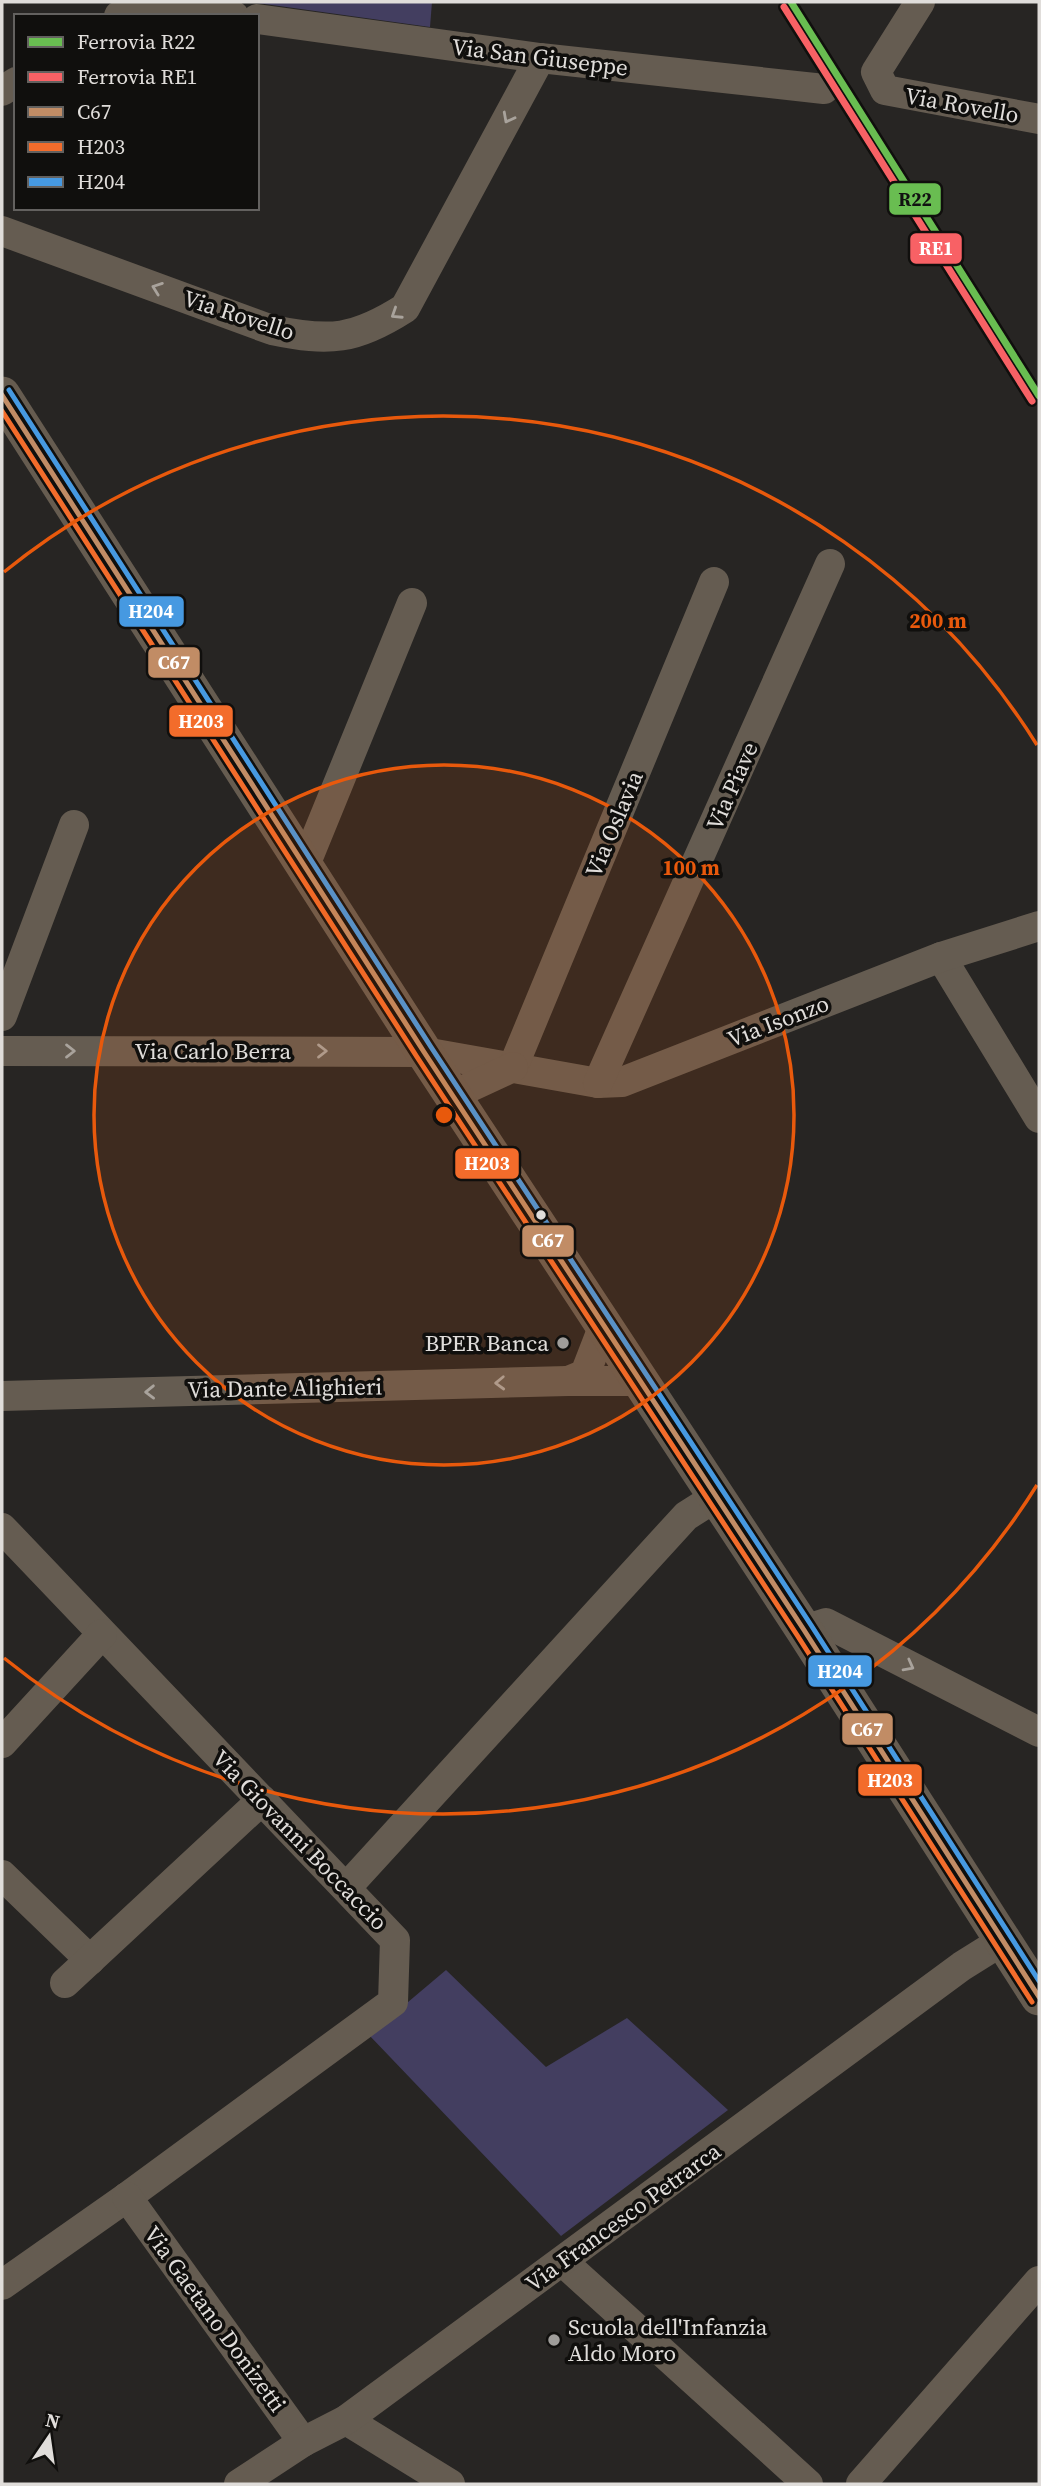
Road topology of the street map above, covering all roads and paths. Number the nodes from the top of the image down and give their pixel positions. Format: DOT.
graph roads {
  1 [pos="920,2"];
  2 [pos="122,14"];
  3 [pos="219,14"];
  4 [pos="259,19"];
  5 [pos="540,58"];
  6 [pos="824,89"];
  7 [pos="1039,119"];
  8 [pos="2,231"];
  9 [pos="2,394"];
  10 [pos="830,564"];
  11 [pos="714,582"];
  12 [pos="412,603"];
  13 [pos="74,825"];
  14 [pos="305,865"];
  15 [pos="1039,926"];
  16 [pos="941,957"];
  17 [pos="2,1016"];
  18 [pos="2,1051"];
  19 [pos="424,1052"];
  20 [pos="513,1067"];
  21 [pos="598,1083"];
  22 [pos="453,1095"];
  23 [pos="1039,1118"];
  24 [pos="604,1325"];
  25 [pos="568,1381"];
  26 [pos="640,1381"];
  27 [pos="2,1396"];
  28 [pos="716,1497"];
  29 [pos="2,1528"];
  30 [pos="804,1630"];
  31 [pos="102,1634"];
  32 [pos="1039,1732"];
  33 [pos="2,1743"];
  34 [pos="262,1800"];
  35 [pos="2,1875"];
  36 [pos="346,1888"];
  37 [pos="1002,1941"];
  38 [pos="90,1960"];
  39 [pos="65,1983"];
  40 [pos="1039,1997"];
  41 [pos="127,2197"];
  42 [pos="563,2262"];
  43 [pos="1039,2281"];
  44 [pos="2,2285"];
  45 [pos="346,2420"];
  46 [pos="303,2442"];
  47 [pos="788,2478"];
  48 [pos="239,2484"];
  49 [pos="450,2484"];
  50 [pos="861,2484"];
  1 -- 7 [label="street, Via Rovello"];
  2 -- 3 [label="street"];
  4 -- 5 [label="street, Via San Giuseppe"];
  5 -- 6 [label="street, Via San Giuseppe"];
  5 -- 8 [label="street, Via Rovello, one-way"];
  9 -- 14 [label="main road"];
  10 -- 21 [label="street, Via Piave"];
  11 -- 20 [label="street, Via Oslavia"];
  12 -- 14 [label="street"];
  13 -- 17 [label="street"];
  14 -- 19 [label="main road"];
  15 -- 16 [label="street, Via Isonzo"];
  16 -- 21 [label="street, Via Isonzo"];
  16 -- 23 [label="street"];
  18 -- 19 [label="street, Via Carlo Berra, one-way"];
  19 -- 20 [label="street, Via Isonzo"];
  19 -- 22 [label="main road"];
  20 -- 21 [label="street, Via Isonzo"];
  20 -- 22 [label="street"];
  22 -- 24 [label="main road"];
  24 -- 25 [label="street"];
  24 -- 26 [label="main road"];
  25 -- 26 [label="street, Via Dante Alighieri"];
  25 -- 27 [label="street, Via Dante Alighieri, one-way"];
  26 -- 28 [label="main road"];
  28 -- 30 [label="main road"];
  28 -- 36 [label="street"];
  29 -- 31 [label="street, Via Giovanni Boccaccio"];
  30 -- 32 [label="street, one-way"];
  30 -- 37 [label="main road"];
  31 -- 33 [label="street"];
  31 -- 34 [label="street, Via Giovanni Boccaccio"];
  34 -- 36 [label="street, Via Giovanni Boccaccio"];
  34 -- 38 [label="street"];
  35 -- 38 [label="street"];
  36 -- 41 [label="street, Via Giovanni Boccaccio"];
  37 -- 40 [label="main road"];
  37 -- 42 [label="street, Via Francesco Petrarca"];
  38 -- 39 [label="street"];
  41 -- 44 [label="street, Via Giovanni Boccaccio"];
  41 -- 46 [label="street, Via Gaetano Donizetti"];
  42 -- 45 [label="street, Via Francesco Petrarca"];
  42 -- 47 [label="street"];
  43 -- 50 [label="street"];
  45 -- 46 [label="street, Via Francesco Petrarca"];
  45 -- 49 [label="street"];
  46 -- 48 [label="street, Via Francesco Petrarca"];
}
